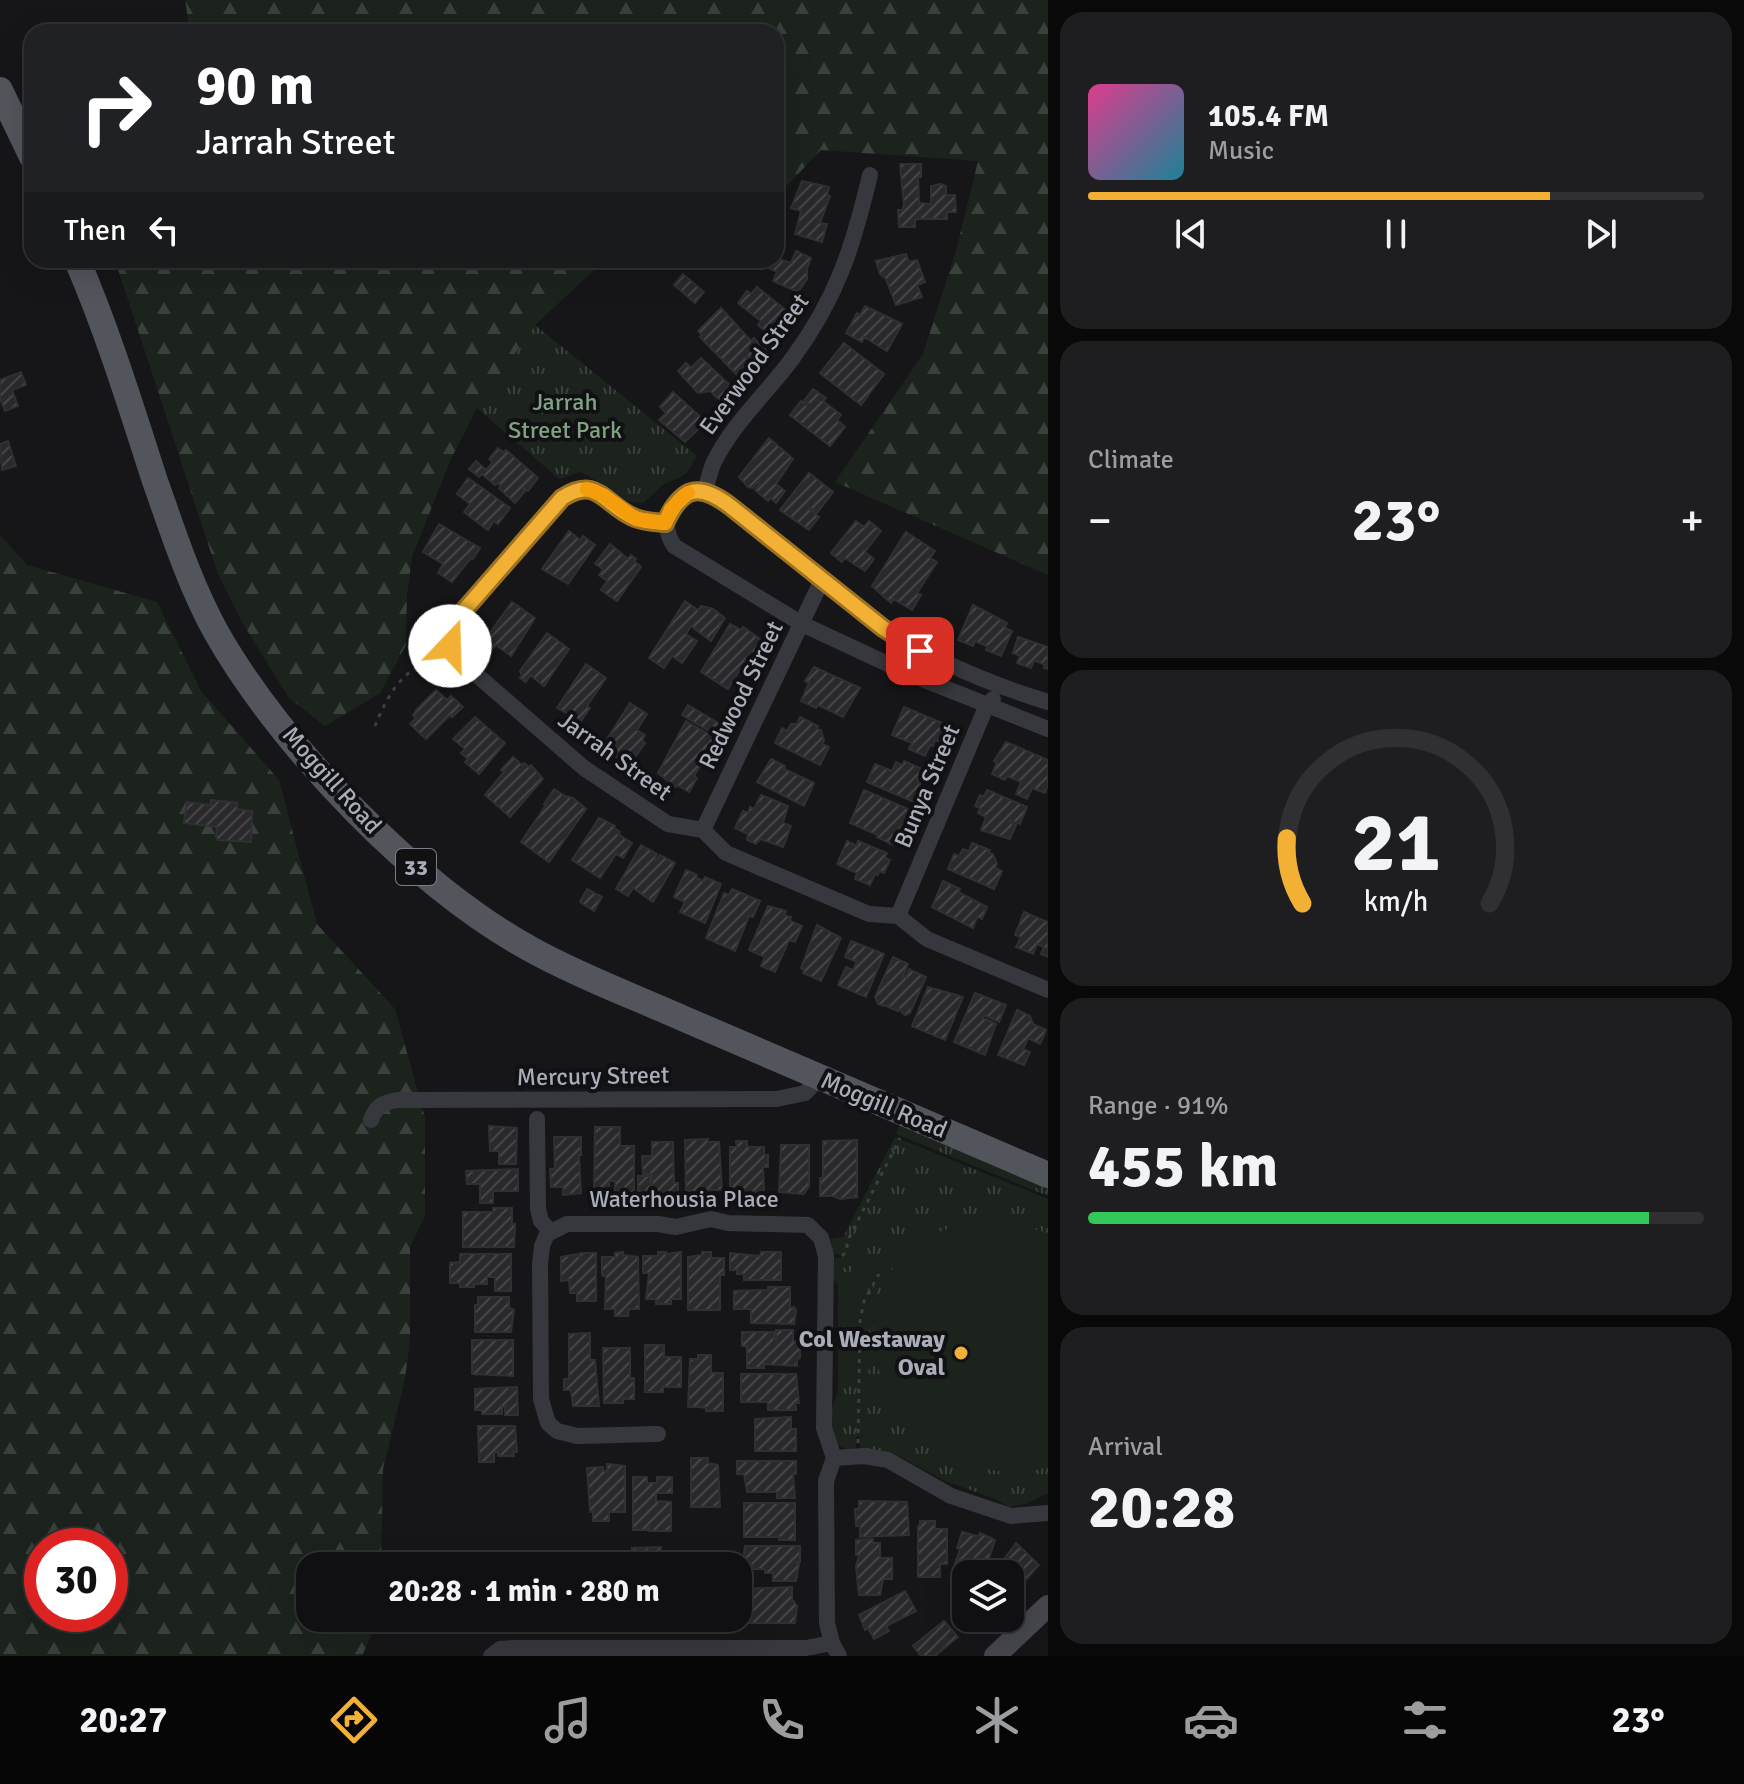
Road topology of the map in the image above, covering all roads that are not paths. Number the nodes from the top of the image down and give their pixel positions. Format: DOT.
graph roads {
  1 [pos="0,90"];
  2 [pos="24,140"];
  3 [pos="870,175"];
  4 [pos="80,268"];
  5 [pos="705,491"];
  6 [pos="665,523"];
  7 [pos="822,580"];
  8 [pos="802,624"];
  9 [pos="1016,692"];
  10 [pos="1048,702"];
  11 [pos="986,707"];
  12 [pos="1048,729"];
  13 [pos="703,830"];
  14 [pos="898,916"];
  15 [pos="1048,990"];
  16 [pos="819,1078"];
  17 [pos="537,1119"];
  18 [pos="371,1120"];
  19 [pos="1048,1175"];
  20 [pos="550,1231"];
  21 [pos="658,1434"];
  22 [pos="834,1458"];
  23 [pos="1048,1513"];
  24 [pos="1048,1606"];
  25 [pos="836,1649"];
  26 [pos="491,1656"];
  27 [pos="995,1656"];
  1 -- 2 [label="main road"];
  3 -- 5 [label="street, Everwood Street"];
  4 -- 16 [label="main road, Moggill Road / 33"];
  5 -- 6 [label="street"];
  5 -- 7 [label="street"];
  6 -- 8 [label="street"];
  6 -- 13 [label="street, Jarrah Street"];
  7 -- 8 [label="street, Redwood Street"];
  7 -- 9 [label="street"];
  8 -- 11 [label="street"];
  8 -- 13 [label="street, Redwood Street"];
  9 -- 10 [label="street"];
  9 -- 11 [label="street, Bunya Street"];
  11 -- 12 [label="street"];
  11 -- 14 [label="street, Bunya Street"];
  13 -- 14 [label="street, Jarrah Street"];
  14 -- 15 [label="street, Jarrah Street"];
  16 -- 18 [label="street, Mercury Street"];
  16 -- 19 [label="main road, Moggill Road / 33"];
  17 -- 20 [label="street"];
  20 -- 21 [label="street"];
  20 -- 22 [label="street, Waterhousia Place"];
  22 -- 23 [label="street"];
  22 -- 25 [label="street"];
  24 -- 27 [label="street"];
  25 -- 26 [label="street"];
}
